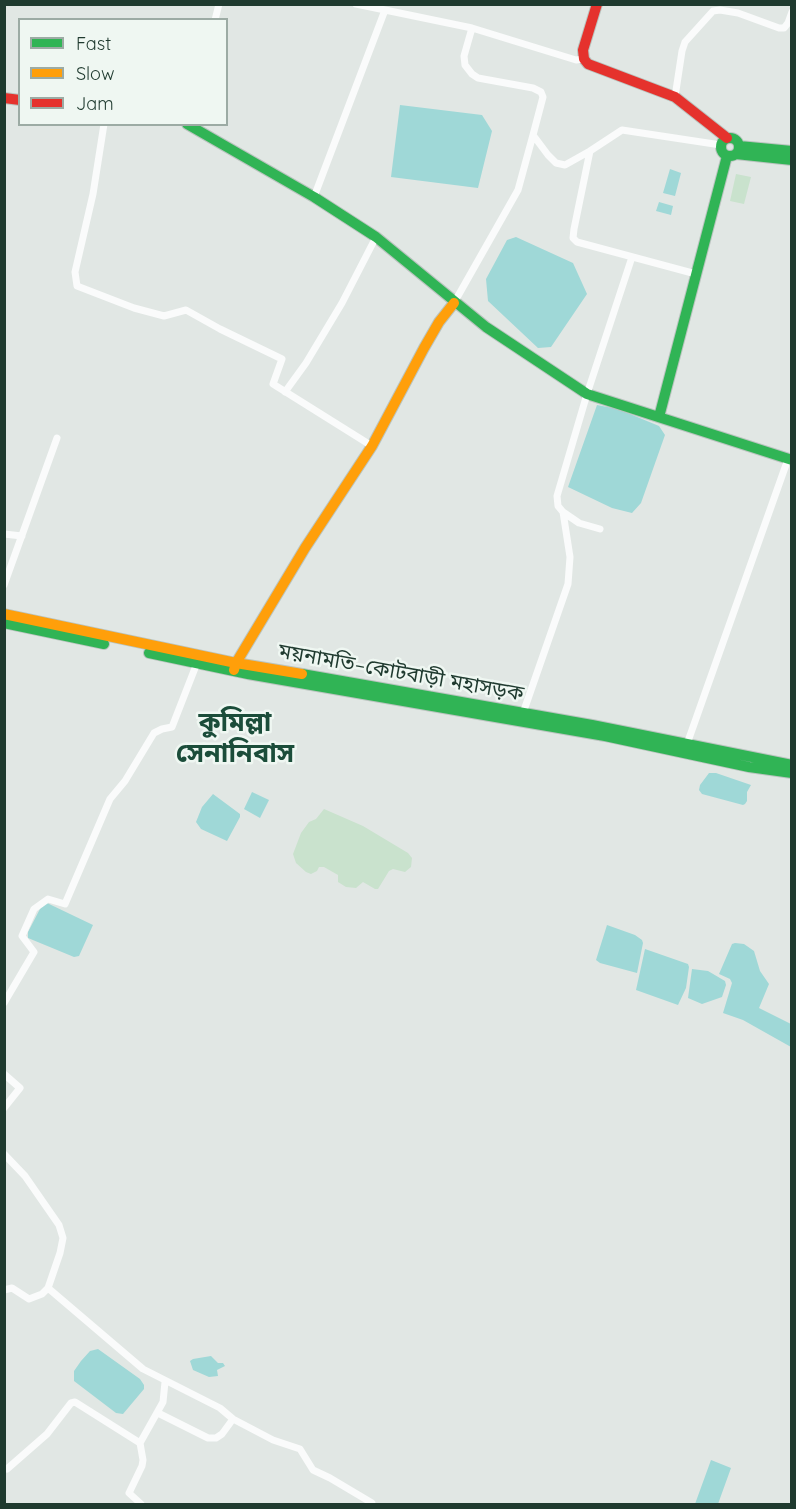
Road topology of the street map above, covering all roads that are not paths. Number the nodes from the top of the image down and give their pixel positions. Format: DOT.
graph roads {
  1 [pos="356,4"];
  2 [pos="597,4"];
  3 [pos="741,4"];
  4 [pos="385,10"];
  5 [pos="792,12"];
  6 [pos="738,13"];
  7 [pos="472,28"];
  8 [pos="584,59"];
  9 [pos="675,97"];
  10 [pos="104,126"];
  11 [pos="190,126"];
  12 [pos="533,135"];
  13 [pos="724,141"];
  14 [pos="590,151"];
  15 [pos="792,151"];
  16 [pos="734,152"];
  17 [pos="792,160"];
  18 [pos="314,197"];
  19 [pos="376,237"];
  20 [pos="632,257"];
  21 [pos="696,274"];
  22 [pos="454,303"];
  23 [pos="285,392"];
  24 [pos="587,394"];
  25 [pos="659,417"];
  26 [pos="57,438"];
  27 [pos="372,446"];
  28 [pos="790,459"];
  29 [pos="563,512"];
  30 [pos="600,529"];
  31 [pos="4,534"];
  32 [pos="22,536"];
  33 [pos="4,585"];
  34 [pos="4,614"];
  35 [pos="4,623"];
  36 [pos="197,663"];
  37 [pos="235,667"];
  38 [pos="522,718"];
  39 [pos="687,744"];
  40 [pos="792,765"];
  41 [pos="792,773"];
  42 [pos="4,1003"];
  43 [pos="4,1074"];
  44 [pos="4,1107"];
  45 [pos="4,1154"];
  46 [pos="48,1288"];
  47 [pos="4,1290"];
  48 [pos="165,1382"];
  49 [pos="158,1413"];
  50 [pos="233,1419"];
  51 [pos="140,1443"];
  52 [pos="7,1469"];
  53 [pos="141,1504"];
  54 [pos="372,1504"];
  1 -- 4 [label="street"];
  2 -- 8 [label="main road"];
  3 -- 6 [label="street"];
  4 -- 7 [label="street"];
  4 -- 18 [label="street"];
  5 -- 6 [label="street"];
  6 -- 9 [label="street"];
  7 -- 8 [label="street"];
  7 -- 12 [label="street"];
  8 -- 9 [label="main road"];
  9 -- 13 [label="main road"];
  10 -- 23 [label="street"];
  11 -- 18 [label="main road"];
  12 -- 14 [label="street"];
  12 -- 22 [label="street"];
  13 -- 14 [label="street"];
  13 -- 16 [label="main road"];
  13 -- 16 [label="main road"];
  14 -- 20 [label="street"];
  15 -- 16 [label="main road"];
  16 -- 17 [label="main road"];
  16 -- 21 [label="main road"];
  18 -- 19 [label="main road"];
  19 -- 22 [label="main road"];
  19 -- 23 [label="street"];
  20 -- 21 [label="street"];
  20 -- 24 [label="street"];
  21 -- 25 [label="main road"];
  22 -- 24 [label="main road"];
  22 -- 27 [label="main road"];
  23 -- 27 [label="street"];
  24 -- 25 [label="main road"];
  24 -- 29 [label="street"];
  25 -- 28 [label="main road"];
  26 -- 32 [label="street"];
  27 -- 37 [label="main road"];
  28 -- 39 [label="street"];
  29 -- 30 [label="street"];
  29 -- 38 [label="street"];
  31 -- 32 [label="street"];
  32 -- 33 [label="street"];
  34 -- 37 [label="main road, ময়নামতি–কোটবাড়ী মহাসড়ক"];
  35 -- 36 [label="main road, ময়নামতি–কোটবাড়ী মহাসড়ক"];
  36 -- 37 [label="main road, ময়নামতি–কোটবাড়ী মহাসড়ক"];
  36 -- 42 [label="street"];
  37 -- 38 [label="main road, ময়নামতি–কোটবাড়ী মহাসড়ক"];
  38 -- 39 [label="main road, ময়নামতি–কোটবাড়ী মহাসড়ক"];
  38 -- 41 [label="main road, ময়নামতি–কোটবাড়ী মহাসড়ক"];
  39 -- 40 [label="main road, ময়নামতি–কোটবাড়ী মহাসড়ক"];
  43 -- 44 [label="street"];
  45 -- 46 [label="street"];
  46 -- 47 [label="street"];
  46 -- 48 [label="street"];
  48 -- 49 [label="street"];
  48 -- 50 [label="street"];
  49 -- 50 [label="street"];
  49 -- 51 [label="street"];
  50 -- 54 [label="street"];
  51 -- 52 [label="street"];
  51 -- 53 [label="street"];
}
